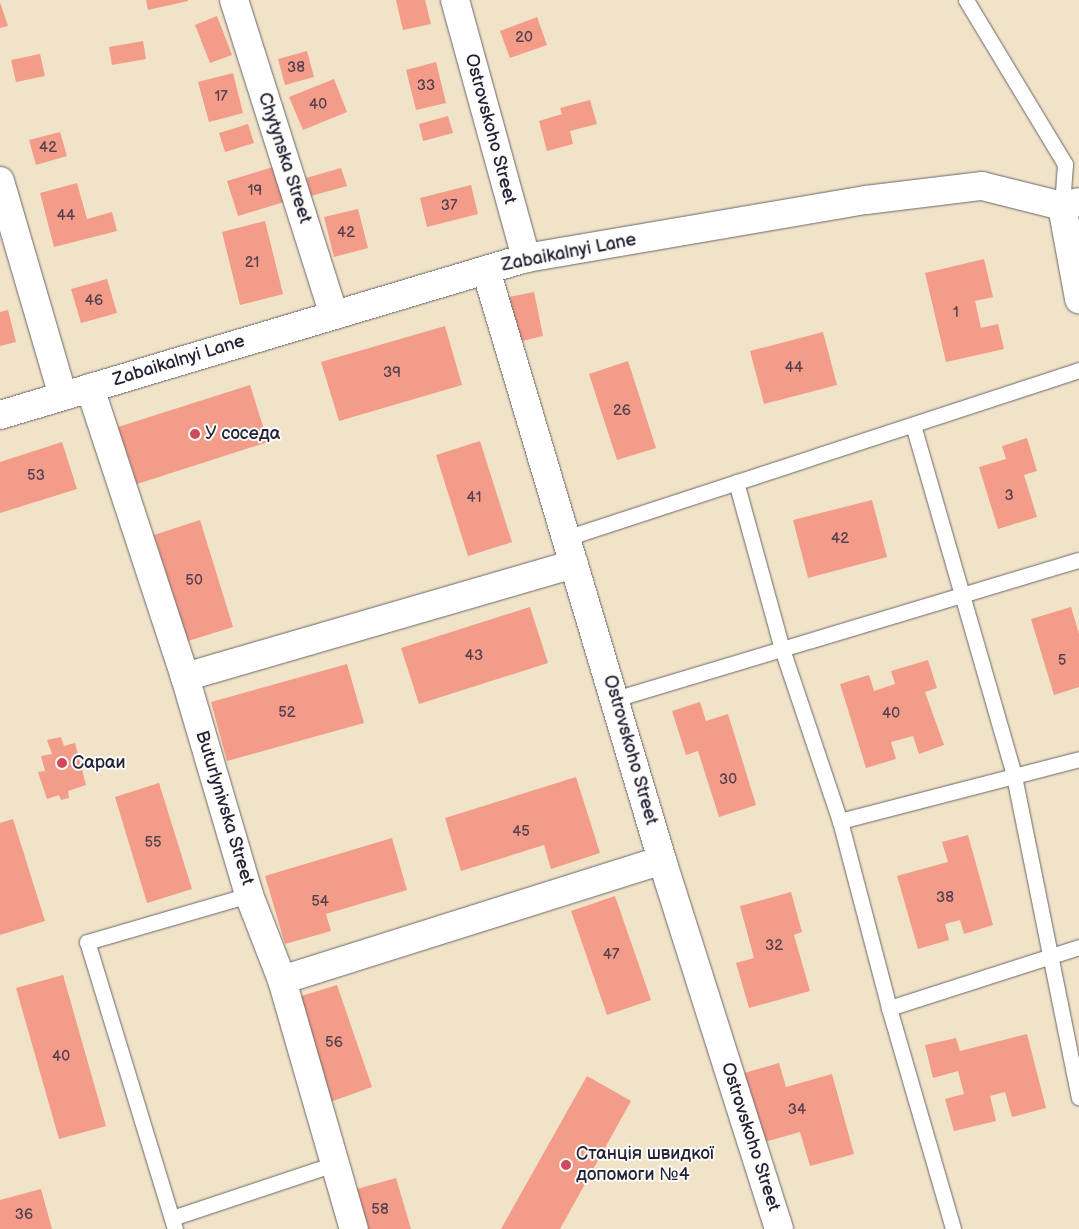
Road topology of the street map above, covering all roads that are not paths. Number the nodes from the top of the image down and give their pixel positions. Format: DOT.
graph roads {
  1 [pos="234,0"];
  2 [pos="455,0"];
  3 [pos="966,0"];
  4 [pos="0,181"];
  5 [pos="1071,204"];
  6 [pos="526,258"];
  7 [pos="486,270"];
  8 [pos="1079,299"];
  9 [pos="334,315"];
  10 [pos="1079,370"];
  11 [pos="90,388"];
  12 [pos="63,396"];
  13 [pos="0,415"];
  14 [pos="913,425"];
  15 [pos="736,482"];
  16 [pos="566,538"];
  17 [pos="1079,560"];
  18 [pos="574,564"];
  19 [pos="964,595"];
  20 [pos="782,648"];
  21 [pos="185,677"];
  22 [pos="615,699"];
  23 [pos="1079,759"];
  24 [pos="1014,776"];
  25 [pos="840,820"];
  26 [pos="662,860"];
  27 [pos="249,895"];
  28 [pos="1079,948"];
  29 [pos="1048,956"];
  30 [pos="282,980"];
  31 [pos="889,1008"];
  32 [pos="1079,1096"];
  33 [pos="337,1164"];
  34 [pos="174,1223"];
  35 [pos="354,1229"];
  36 [pos="779,1229"];
  37 [pos="953,1229"];
  1 -- 9 [label="street, Chytynska Street"];
  2 -- 6 [label="street, Ostrovskoho Street"];
  3 -- 5 [label="lane"];
  4 -- 12 [label="street"];
  5 -- 6 [label="street, Zabaikalnyi Lane"];
  5 -- 8 [label="street"];
  6 -- 7 [label="street, Zabaikalnyi Lane"];
  7 -- 9 [label="street, Zabaikalnyi Lane"];
  7 -- 16 [label="street, Ostrovskoho Street"];
  9 -- 11 [label="street, Zabaikalnyi Lane"];
  10 -- 14 [label="lane"];
  11 -- 12 [label="street, Zabaikalnyi Lane"];
  11 -- 21 [label="street, Buturlynivska Street"];
  12 -- 13 [label="street, Zabaikalnyi Lane"];
  14 -- 15 [label="lane"];
  14 -- 19 [label="lane"];
  15 -- 16 [label="lane"];
  15 -- 20 [label="lane"];
  16 -- 18 [label="street, Ostrovskoho Street"];
  17 -- 19 [label="lane"];
  18 -- 21 [label="street"];
  18 -- 22 [label="street, Ostrovskoho Street"];
  19 -- 20 [label="lane"];
  19 -- 24 [label="lane"];
  20 -- 22 [label="lane"];
  20 -- 25 [label="lane"];
  21 -- 27 [label="street, Buturlynivska Street"];
  22 -- 26 [label="street, Ostrovskoho Street"];
  23 -- 24 [label="lane"];
  24 -- 25 [label="lane"];
  24 -- 29 [label="lane"];
  25 -- 31 [label="lane"];
  26 -- 30 [label="street"];
  26 -- 36 [label="street, Ostrovskoho Street"];
  27 -- 30 [label="street, Buturlynivska Street"];
  27 -- 34 [label="lane"];
  28 -- 29 [label="lane"];
  29 -- 31 [label="lane"];
  29 -- 32 [label="lane"];
  30 -- 33 [label="street, Buturlynivska Street"];
  31 -- 37 [label="lane"];
  33 -- 34 [label="lane"];
  33 -- 35 [label="street, Buturlynivska Street"];
}
